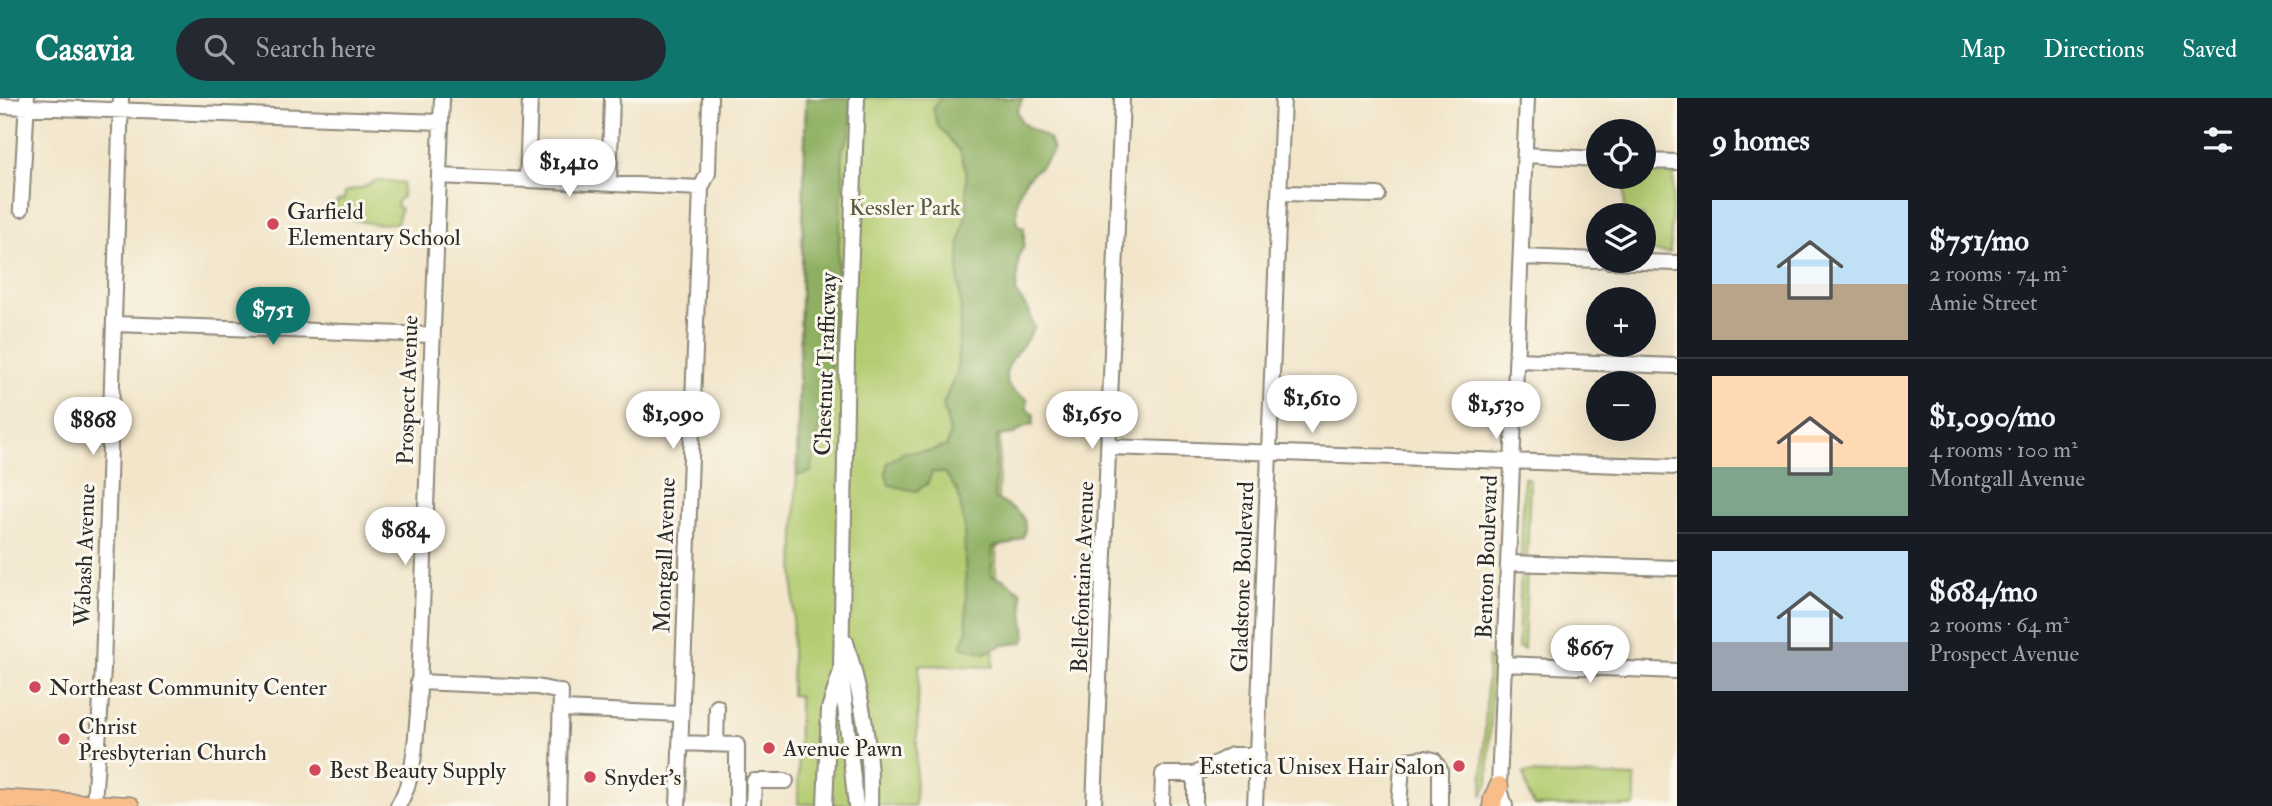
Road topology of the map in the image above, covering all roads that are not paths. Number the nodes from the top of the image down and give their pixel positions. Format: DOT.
graph roads {
  1 [pos="442,98"];
  2 [pos="530,98"];
  3 [pos="612,98"];
  4 [pos="710,98"];
  5 [pos="857,98"];
  6 [pos="1122,98"];
  7 [pos="1283,98"];
  8 [pos="1527,98"];
  9 [pos="27,103"];
  10 [pos="121,105"];
  11 [pos="0,106"];
  12 [pos="441,122"];
  13 [pos="1525,155"];
  14 [pos="1586,158"];
  15 [pos="1656,161"];
  16 [pos="1677,162"];
  17 [pos="439,176"];
  18 [pos="527,180"];
  19 [pos="609,183"];
  20 [pos="701,188"];
  21 [pos="1280,193"];
  22 [pos="1378,195"];
  23 [pos="21,209"];
  24 [pos="1521,257"];
  25 [pos="1586,260"];
  26 [pos="1656,262"];
  27 [pos="1677,263"];
  28 [pos="115,324"];
  29 [pos="432,335"];
  30 [pos="1517,360"];
  31 [pos="1677,366"];
  32 [pos="1110,447"];
  33 [pos="1270,451"];
  34 [pos="1513,461"];
  35 [pos="1677,467"];
  36 [pos="1509,563"];
  37 [pos="1677,568"];
  38 [pos="842,631"];
  39 [pos="1505,664"];
  40 [pos="841,669"];
  41 [pos="1677,671"];
  42 [pos="418,682"];
  43 [pos="717,707"];
  44 [pos="562,709"];
  45 [pos="681,714"];
  46 [pos="680,743"];
  47 [pos="716,744"];
  48 [pos="1258,755"];
  49 [pos="1195,775"];
  50 [pos="737,780"];
  51 [pos="754,780"];
  52 [pos="786,781"];
  53 [pos="1499,786"];
  54 [pos="0,799"];
  55 [pos="94,804"];
  56 [pos="130,806"];
  57 [pos="398,806"];
  58 [pos="558,806"];
  59 [pos="678,806"];
  60 [pos="737,806"];
  61 [pos="753,806"];
  62 [pos="825,806"];
  63 [pos="856,806"];
  64 [pos="870,806"];
  65 [pos="1094,806"];
  66 [pos="1162,806"];
  67 [pos="1195,806"];
  68 [pos="1255,806"];
  69 [pos="1399,806"];
  70 [pos="1440,806"];
  71 [pos="1492,806"];
  72 [pos="1505,806"];
  1 -- 12 [label="street, Prospect Avenue"];
  2 -- 18 [label="street"];
  3 -- 19 [label="street"];
  4 -- 20 [label="street, Montgall Avenue"];
  5 -- 38 [label="street, Chestnut Trafficway"];
  6 -- 32 [label="street, Bellefontaine Avenue"];
  7 -- 21 [label="street, Gladstone Boulevard"];
  8 -- 13 [label="street, Benton Boulevard"];
  9 -- 10 [label="street"];
  9 -- 11 [label="street"];
  9 -- 23 [label="street"];
  10 -- 12 [label="street"];
  10 -- 28 [label="street, Wabash Avenue"];
  12 -- 17 [label="street, Prospect Avenue"];
  13 -- 14 [label="street"];
  13 -- 24 [label="street, Benton Boulevard"];
  15 -- 16 [label="street"];
  17 -- 18 [label="street"];
  17 -- 29 [label="street, Prospect Avenue"];
  18 -- 19 [label="street"];
  19 -- 20 [label="street"];
  20 -- 45 [label="street, Montgall Avenue"];
  21 -- 22 [label="street"];
  21 -- 33 [label="street, Gladstone Boulevard"];
  24 -- 25 [label="street"];
  24 -- 30 [label="street, Benton Boulevard"];
  26 -- 27 [label="street"];
  28 -- 29 [label="street"];
  28 -- 55 [label="street, Wabash Avenue"];
  29 -- 42 [label="street, Prospect Avenue"];
  30 -- 31 [label="street"];
  30 -- 34 [label="street, Benton Boulevard"];
  32 -- 33 [label="street"];
  32 -- 65 [label="street, Bellefontaine Avenue"];
  33 -- 34 [label="street"];
  33 -- 48 [label="street, Gladstone Boulevard"];
  34 -- 35 [label="street"];
  34 -- 36 [label="street, Benton Boulevard"];
  36 -- 37 [label="street"];
  36 -- 39 [label="street, Benton Boulevard"];
  38 -- 40 [label="street, Chestnut Trafficway"];
  38 -- 64 [label="street, Chestnut Trafficway"];
  39 -- 41 [label="street"];
  39 -- 53 [label="street, Benton Boulevard"];
  40 -- 62 [label="street"];
  40 -- 63 [label="street, Chestnut Trafficway"];
  42 -- 44 [label="street"];
  42 -- 57 [label="street, Prospect Avenue"];
  43 -- 47 [label="street"];
  44 -- 45 [label="street"];
  44 -- 58 [label="street"];
  45 -- 46 [label="street, Montgall Avenue"];
  46 -- 47 [label="street"];
  46 -- 59 [label="street, Montgall Avenue"];
  47 -- 50 [label="street"];
  48 -- 49 [label="street"];
  48 -- 68 [label="street, Gladstone Boulevard"];
  49 -- 66 [label="street"];
  49 -- 67 [label="street"];
  50 -- 51 [label="street"];
  50 -- 60 [label="street"];
  51 -- 52 [label="street"];
  51 -- 61 [label="street"];
  53 -- 71 [label="main road"];
  53 -- 72 [label="street, Benton Boulevard"];
  54 -- 55 [label="main road"];
  55 -- 56 [label="main road"];
  69 -- 70 [label="street"];
}
